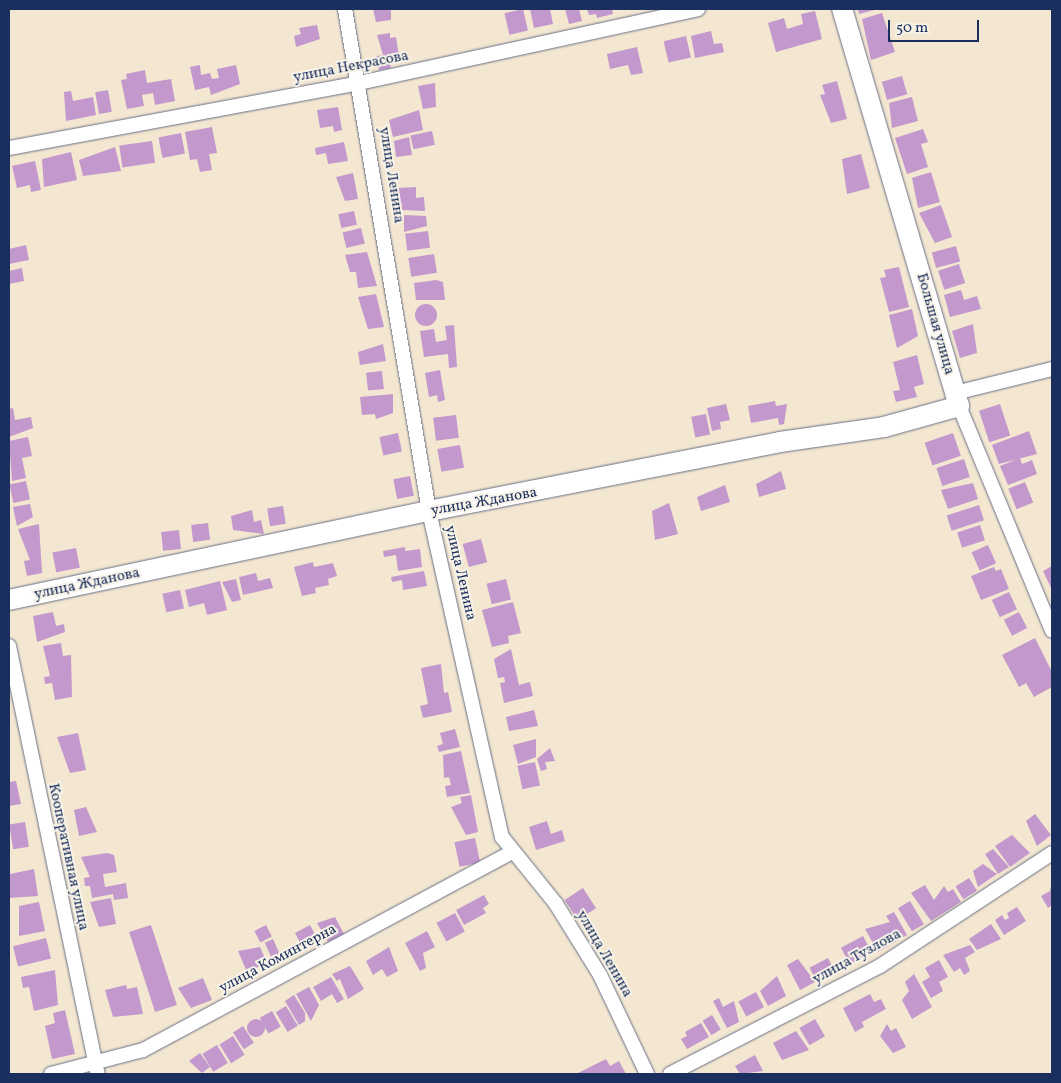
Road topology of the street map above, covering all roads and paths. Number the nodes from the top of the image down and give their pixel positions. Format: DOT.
graph roads {
  1 [pos="345,9"];
  2 [pos="698,9"];
  3 [pos="842,9"];
  4 [pos="359,83"];
  5 [pos="9,148"];
  6 [pos="1052,369"];
  7 [pos="957,399"];
  8 [pos="429,511"];
  9 [pos="9,600"];
  10 [pos="1052,630"];
  11 [pos="9,646"];
  12 [pos="512,852"];
  13 [pos="1052,853"];
  14 [pos="97,1069"];
  15 [pos="51,1074"];
  16 [pos="647,1074"];
  17 [pos="670,1074"];
  1 -- 4 [label="street, улица Ленина"];
  2 -- 4 [label="street, улица Некрасова"];
  3 -- 7 [label="street, Большая улица"];
  4 -- 5 [label="street, улица Некрасова"];
  4 -- 8 [label="street, улица Ленина"];
  6 -- 7 [label="street, улица Жданова"];
  7 -- 8 [label="street, улица Жданова"];
  7 -- 10 [label="street, Большая улица"];
  8 -- 9 [label="street, улица Жданова"];
  8 -- 12 [label="street, улица Ленина"];
  11 -- 14 [label="street, Кооперативная улица"];
  12 -- 14 [label="street, улица Коминтерна"];
  12 -- 16 [label="street, улица Ленина"];
  13 -- 17 [label="street, улица Тузлова"];
  14 -- 15 [label="street, улица Коминтерна"];
}
